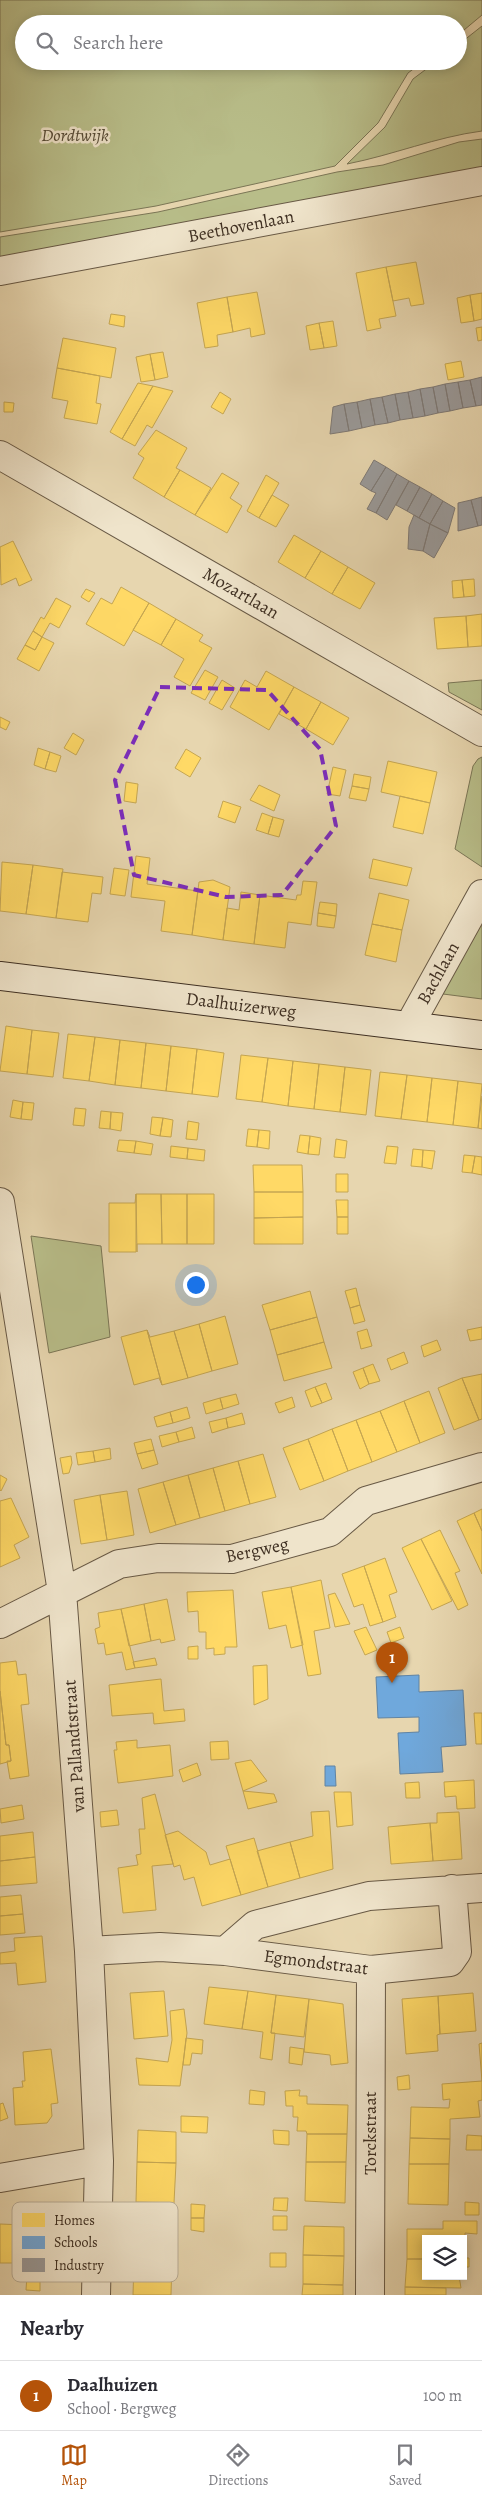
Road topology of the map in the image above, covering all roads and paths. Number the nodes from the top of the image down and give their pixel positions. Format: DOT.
graph roads {
  1 [pos="482,181"];
  2 [pos="0,271"];
  3 [pos="0,455"];
  4 [pos="482,732"];
  5 [pos="482,894"];
  6 [pos="0,976"];
  7 [pos="409,1026"];
  8 [pos="482,1035"];
  9 [pos="0,1202"];
  10 [pos="482,1467"];
  11 [pos="62,1592"];
  12 [pos="0,1624"];
  13 [pos="482,1888"];
  14 [pos="452,1889"];
  15 [pos="89,1951"];
  16 [pos="226,1951"];
  17 [pos="371,1970"];
  18 [pos="99,2161"];
  19 [pos="0,2178"];
  20 [pos="98,2202"];
  21 [pos="96,2282"];
  22 [pos="96,2295"];
  23 [pos="370,2295"];
  1 -- 2 [label="street, Beethovenlaan"];
  3 -- 4 [label="street, Mozartlaan"];
  5 -- 7 [label="street, Bachlaan"];
  6 -- 7 [label="street, Daalhuizerweg"];
  7 -- 8 [label="street, Daalhuizerweg"];
  9 -- 11 [label="street, van Pallandtstraat"];
  10 -- 11 [label="street, Bergweg"];
  11 -- 12 [label="street, Bergweg"];
  11 -- 15 [label="street, van Pallandtstraat"];
  13 -- 14 [label="street, Egmondstraat"];
  14 -- 16 [label="street, Egmondstraat"];
  14 -- 17 [label="street, Egmondstraat"];
  15 -- 16 [label="street, Egmondstraat"];
  15 -- 18 [label="street, van Pallandtstraat"];
  16 -- 17 [label="street, Egmondstraat"];
  17 -- 23 [label="street, Torckstraat"];
  18 -- 19 [label="street"];
  18 -- 20 [label="street, van Pallandtstraat"];
  21 -- 22 [label="street, van Pallandtstraat"];
}
